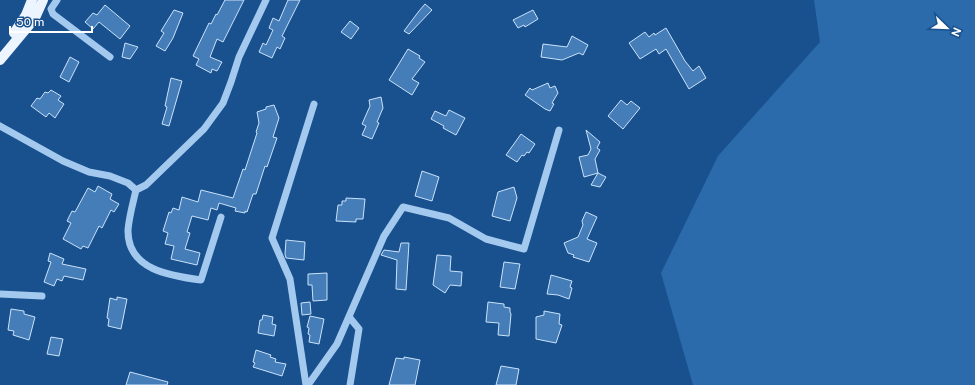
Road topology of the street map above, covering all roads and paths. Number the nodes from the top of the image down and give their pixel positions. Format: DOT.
graph roads {
  1 [pos="32,0"];
  2 [pos="43,0"];
  3 [pos="57,0"];
  4 [pos="266,0"];
  5 [pos="0,50"];
  6 [pos="110,57"];
  7 [pos="0,60"];
  8 [pos="314,104"];
  9 [pos="0,126"];
  10 [pos="559,130"];
  11 [pos="136,190"];
  12 [pos="221,217"];
  13 [pos="0,294"];
  14 [pos="42,296"];
  15 [pos="350,318"];
  16 [pos="307,385"];
  17 [pos="350,385"];
  1 -- 5 [label="main road"];
  2 -- 7 [label="main road"];
  3 -- 6 [label="street"];
  4 -- 11 [label="street"];
  8 -- 16 [label="street"];
  9 -- 11 [label="street"];
  10 -- 15 [label="street"];
  11 -- 12 [label="street"];
  13 -- 14 [label="street"];
  15 -- 16 [label="street"];
  15 -- 17 [label="street"];
}
